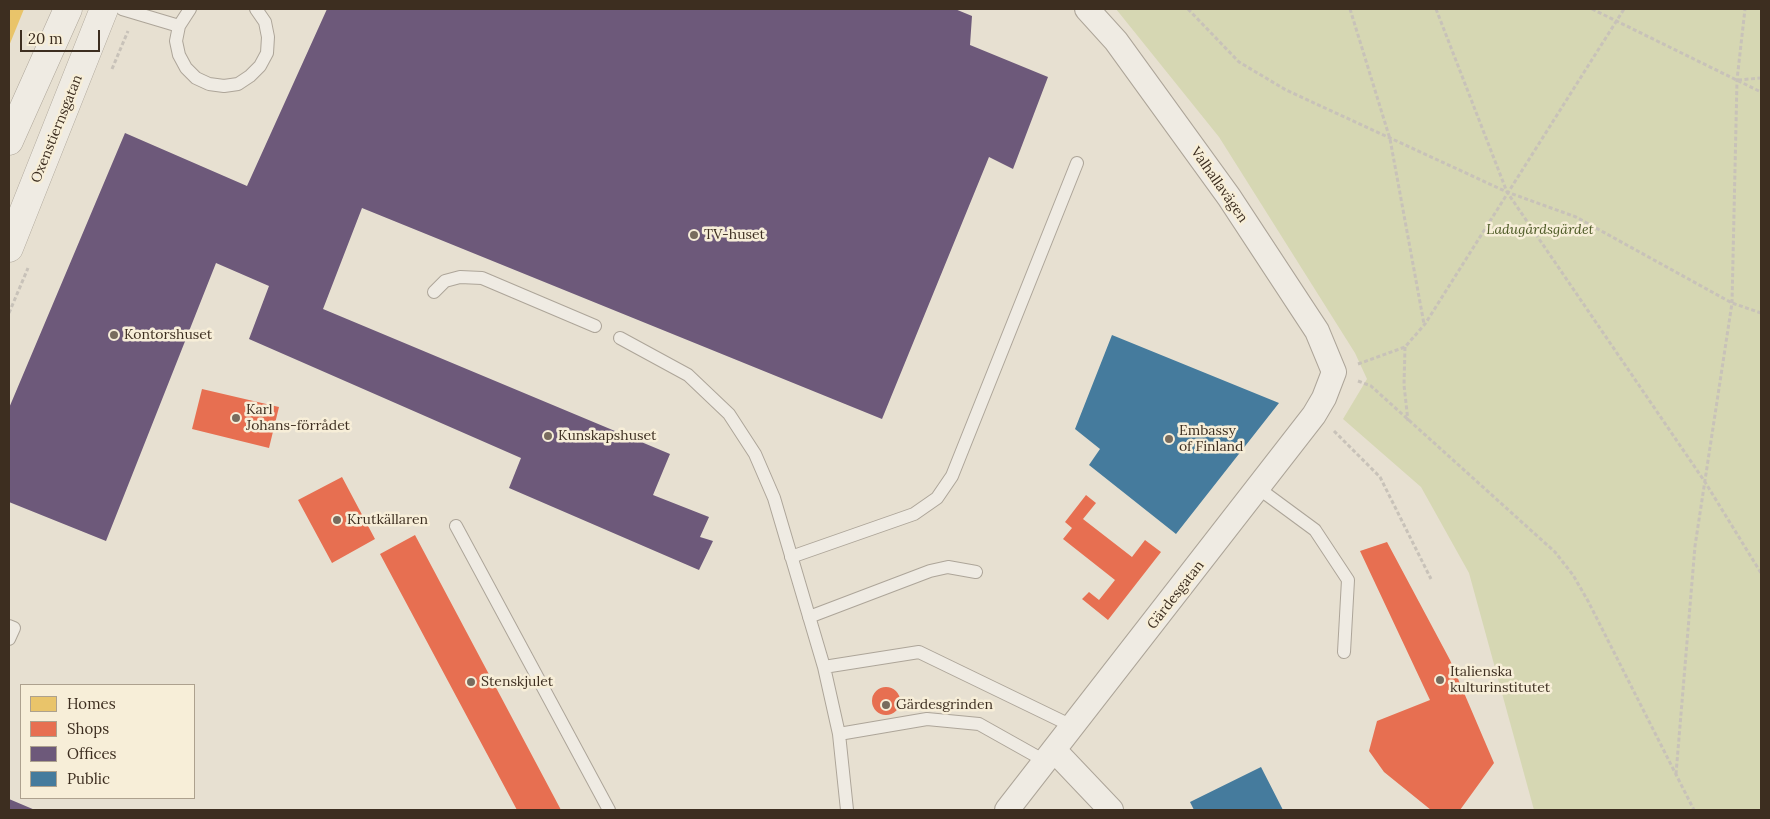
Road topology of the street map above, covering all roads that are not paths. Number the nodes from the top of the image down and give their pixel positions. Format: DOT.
graph roads {
  1 [pos="68,9"];
  2 [pos="104,9"];
  3 [pos="122,9"];
  4 [pos="190,9"];
  5 [pos="256,9"];
  6 [pos="1087,9"];
  7 [pos="179,26"];
  8 [pos="9,142"];
  9 [pos="1077,163"];
  10 [pos="9,248"];
  11 [pos="434,292"];
  12 [pos="595,326"];
  13 [pos="620,338"];
  14 [pos="1334,372"];
  15 [pos="1258,488"];
  16 [pos="456,526"];
  17 [pos="791,557"];
  18 [pos="976,572"];
  19 [pos="809,616"];
  20 [pos="9,626"];
  21 [pos="9,640"];
  22 [pos="1344,652"];
  23 [pos="824,667"];
  24 [pos="1072,726"];
  25 [pos="839,734"];
  26 [pos="1050,755"];
  27 [pos="609,810"];
  28 [pos="847,810"];
  29 [pos="1006,810"];
  30 [pos="1111,810"];
  1 -- 8 [label="street"];
  2 -- 10 [label="street, Oxenstiernsgatan"];
  3 -- 7 [label="lane"];
  4 -- 7 [label="lane"];
  5 -- 7 [label="lane"];
  6 -- 14 [label="street, Valhallavägen"];
  9 -- 17 [label="lane"];
  11 -- 12 [label="lane"];
  13 -- 17 [label="lane"];
  14 -- 15 [label="street, Gärdesgatan"];
  15 -- 22 [label="lane"];
  15 -- 24 [label="street, Gärdesgatan"];
  16 -- 27 [label="lane"];
  17 -- 19 [label="lane"];
  18 -- 19 [label="lane"];
  19 -- 23 [label="lane"];
  20 -- 21 [label="lane"];
  23 -- 24 [label="lane"];
  23 -- 25 [label="lane"];
  24 -- 26 [label="street, Gärdesgatan"];
  25 -- 26 [label="lane"];
  25 -- 28 [label="lane"];
  26 -- 29 [label="street, Gärdesgatan"];
  26 -- 30 [label="street"];
}
